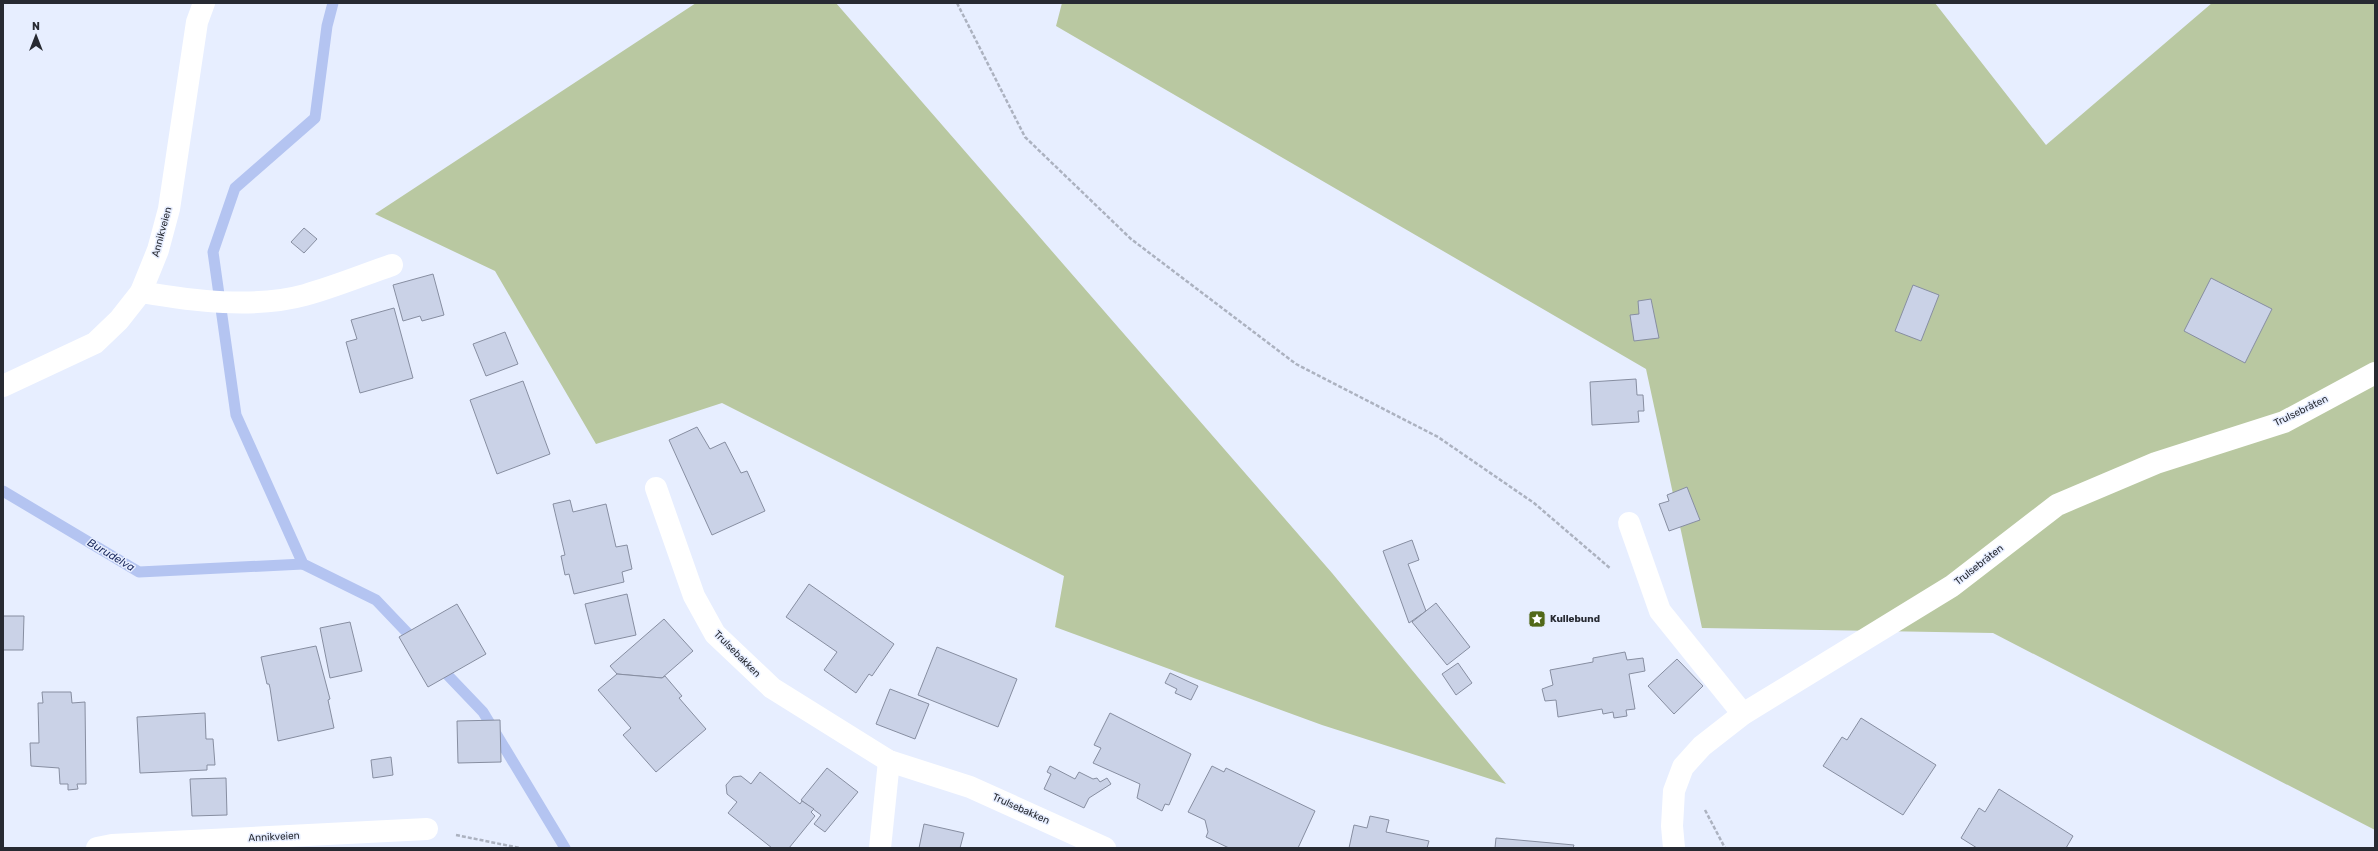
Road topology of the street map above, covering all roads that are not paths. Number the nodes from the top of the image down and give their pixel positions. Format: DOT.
graph roads {
  1 [pos="204,3"];
  2 [pos="392,265"];
  3 [pos="141,292"];
  4 [pos="2375,373"];
  5 [pos="3,386"];
  6 [pos="656,488"];
  7 [pos="1629,524"];
  8 [pos="1743,714"];
  9 [pos="889,761"];
  10 [pos="427,829"];
  11 [pos="97,848"];
  12 [pos="880,848"];
  13 [pos="1105,848"];
  14 [pos="1674,848"];
  1 -- 3 [label="street, Annikveien"];
  2 -- 3 [label="street"];
  3 -- 5 [label="street, Annikveien"];
  4 -- 8 [label="street, Trulsebråten"];
  6 -- 9 [label="street, Trulsebakken"];
  7 -- 8 [label="street"];
  8 -- 14 [label="street, Trulsebråten"];
  9 -- 12 [label="street"];
  9 -- 13 [label="street, Trulsebakken"];
  10 -- 11 [label="street, Annikveien"];
}
